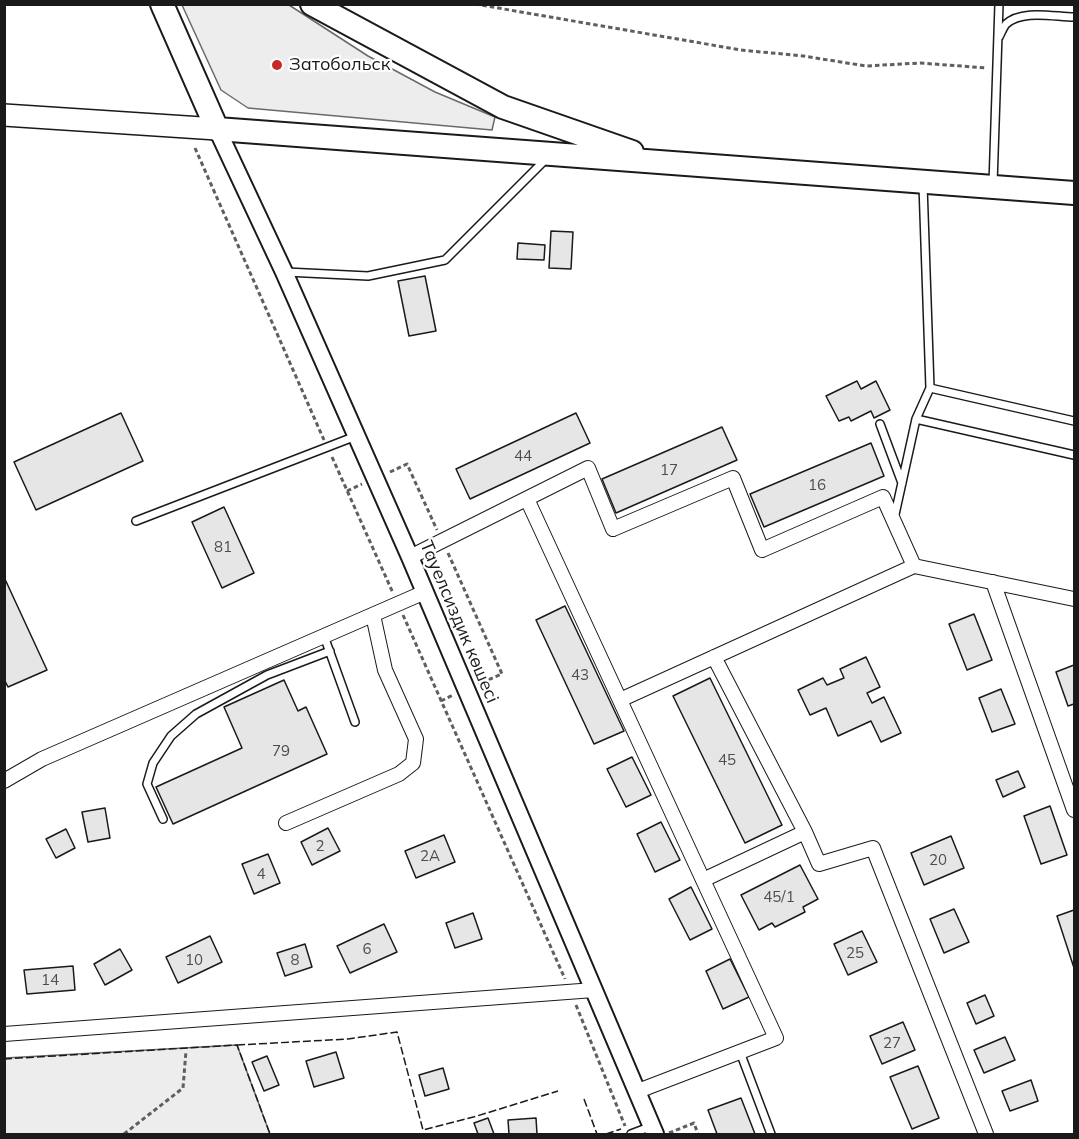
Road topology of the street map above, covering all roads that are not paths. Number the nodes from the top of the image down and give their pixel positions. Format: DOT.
graph roads {
  1 [pos="162,4"];
  2 [pos="312,4"];
  3 [pos="999,4"];
  4 [pos="1074,17"];
  5 [pos="998,40"];
  6 [pos="4,115"];
  7 [pos="217,129"];
  8 [pos="551,154"];
  9 [pos="662,163"];
  10 [pos="923,182"];
  11 [pos="993,187"];
  12 [pos="1074,195"];
  13 [pos="284,272"];
  14 [pos="930,388"];
  15 [pos="916,419"];
  16 [pos="1074,421"];
  17 [pos="880,424"];
  18 [pos="356,436"];
  19 [pos="1074,455"];
  20 [pos="902,483"];
  21 [pos="527,499"];
  22 [pos="136,521"];
  23 [pos="894,522"];
  24 [pos="410,557"];
  25 [pos="914,566"];
  26 [pos="993,582"];
  27 [pos="425,592"];
  28 [pos="1074,599"];
  29 [pos="373,615"];
  30 [pos="324,636"];
  31 [pos="330,651"];
  32 [pos="714,657"];
  33 [pos="620,699"];
  34 [pos="355,722"];
  35 [pos="4,781"];
  36 [pos="1074,810"];
  37 [pos="163,819"];
  38 [pos="286,823"];
  39 [pos="806,832"];
  40 [pos="704,880"];
  41 [pos="594,990"];
  42 [pos="4,1034"];
  43 [pos="740,1052"];
  44 [pos="638,1091"];
  45 [pos="658,1132"];
  46 [pos="630,1134"];
  47 [pos="771,1134"];
  48 [pos="986,1134"];
  1 -- 7 [label="highway"];
  2 -- 9 [label="highway"];
  3 -- 5 [label="lane"];
  4 -- 5 [label="lane"];
  5 -- 11 [label="lane"];
  6 -- 7 [label="main road"];
  7 -- 8 [label="highway"];
  7 -- 13 [label="street, Тауелсиздик көшесі"];
  8 -- 9 [label="highway"];
  8 -- 13 [label="lane"];
  9 -- 10 [label="highway"];
  10 -- 11 [label="highway"];
  10 -- 14 [label="lane"];
  11 -- 12 [label="highway"];
  13 -- 18 [label="street, Тауелсиздик көшесі"];
  14 -- 15 [label="lane"];
  14 -- 16 [label="lane"];
  15 -- 19 [label="lane"];
  15 -- 20 [label="lane"];
  17 -- 20 [label="lane"];
  18 -- 22 [label="lane"];
  18 -- 24 [label="street, Тауелсиздик көшесі"];
  20 -- 23 [label="lane"];
  21 -- 23 [label="street"];
  21 -- 24 [label="street"];
  21 -- 33 [label="street"];
  23 -- 25 [label="street"];
  24 -- 27 [label="street, Тауелсиздик көшесі"];
  25 -- 26 [label="street"];
  25 -- 32 [label="street"];
  26 -- 28 [label="street"];
  26 -- 36 [label="street"];
  27 -- 29 [label="street"];
  27 -- 41 [label="street, Тауелсиздик көшесі"];
  29 -- 30 [label="street"];
  29 -- 38 [label="street"];
  30 -- 31 [label="lane"];
  30 -- 35 [label="street"];
  31 -- 34 [label="lane"];
  31 -- 37 [label="lane"];
  32 -- 33 [label="street"];
  32 -- 39 [label="street"];
  33 -- 40 [label="street"];
  39 -- 40 [label="street"];
  39 -- 48 [label="street"];
  40 -- 43 [label="street"];
  41 -- 42 [label="street"];
  41 -- 44 [label="street, Тауелсиздик көшесі"];
  43 -- 44 [label="street"];
  43 -- 47 [label="lane"];
  44 -- 45 [label="street, Тауелсиздик көшесі"];
  45 -- 46 [label="lane"];
}
